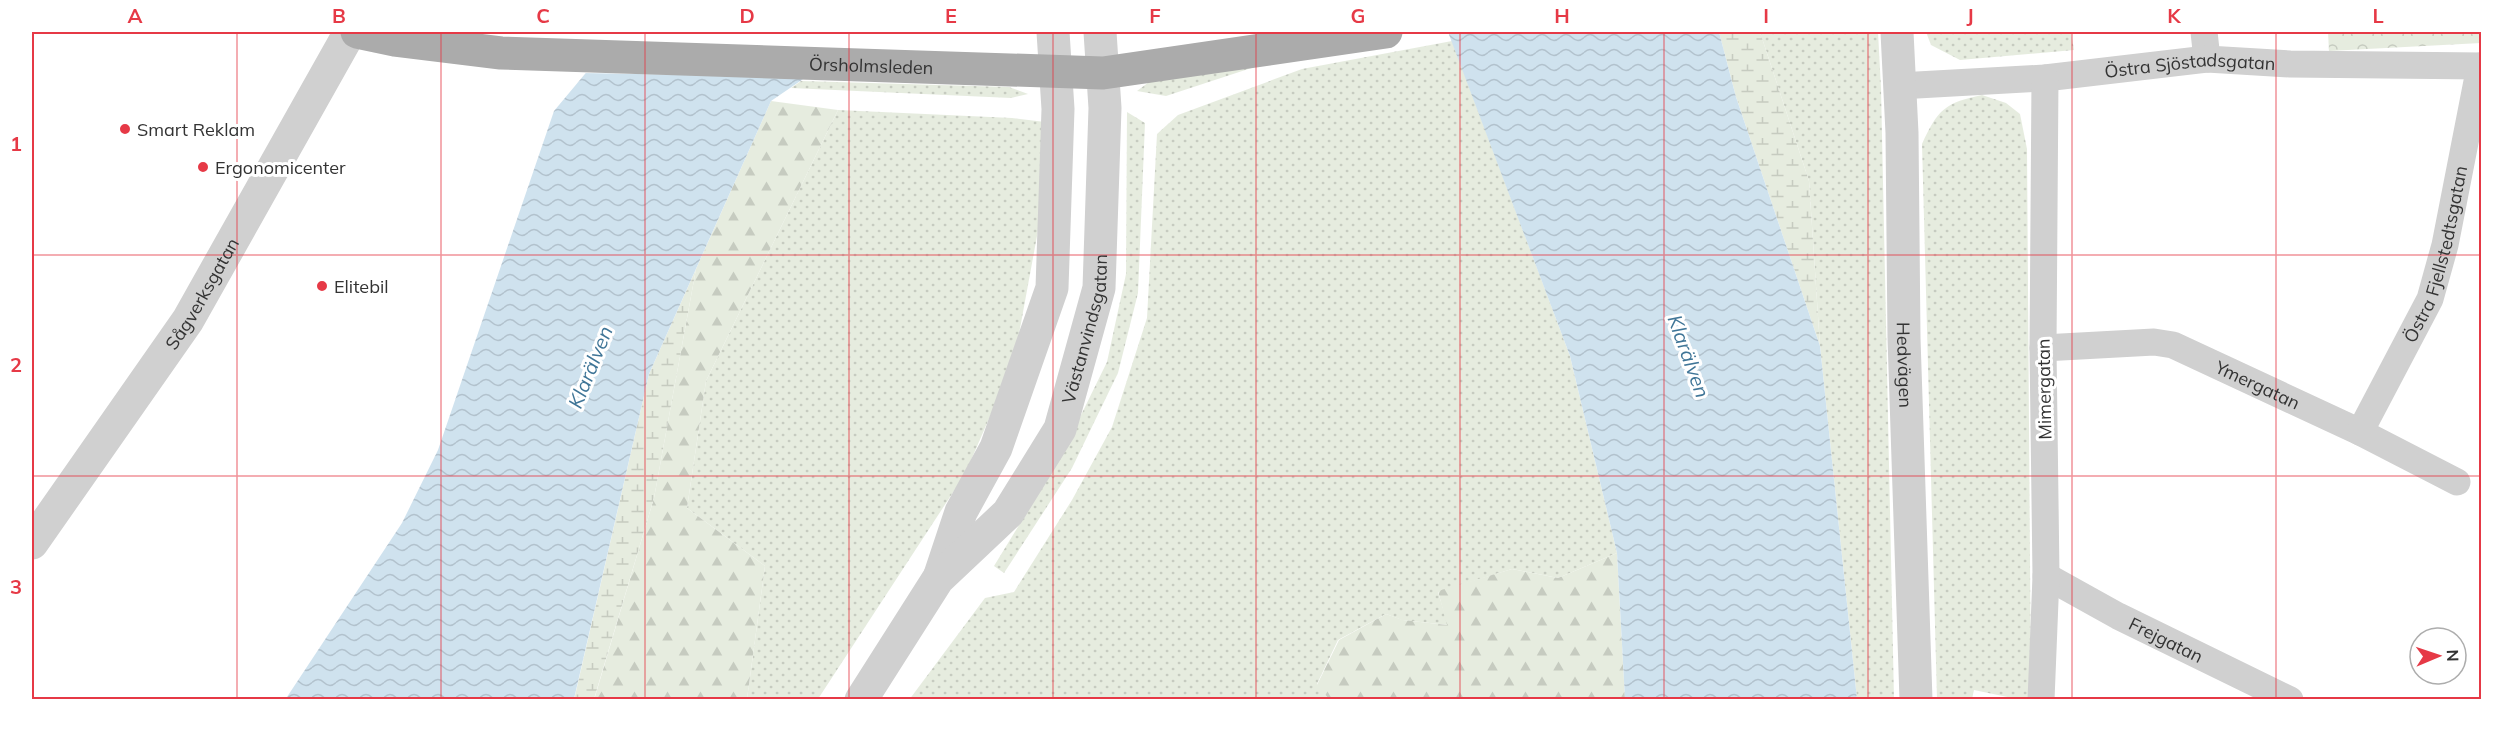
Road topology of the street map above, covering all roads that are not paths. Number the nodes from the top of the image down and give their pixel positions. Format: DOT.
graph roads {
  1 [pos="350,32"];
  2 [pos="357,32"];
  3 [pos="1053,32"];
  4 [pos="1100,32"];
  5 [pos="1386,32"];
  6 [pos="1897,32"];
  7 [pos="2204,32"];
  8 [pos="2207,59"];
  9 [pos="2480,66"];
  10 [pos="1056,72"];
  11 [pos="1103,73"];
  12 [pos="2045,78"];
  13 [pos="1899,86"];
  14 [pos="2043,348"];
  15 [pos="2360,432"];
  16 [pos="2457,482"];
  17 [pos="32,543"];
  18 [pos="2046,576"];
  19 [pos="938,579"];
  20 [pos="861,699"];
  21 [pos="1916,699"];
  22 [pos="2041,699"];
  23 [pos="2289,699"];
  1 -- 17 [label="street, Sågverksgatan"];
  2 -- 10 [label="main road, Örsholmsleden"];
  3 -- 10 [label="street, Västanvindsgatan"];
  4 -- 11 [label="street, Västanvindsgatan"];
  5 -- 11 [label="main road, Örsholmsleden"];
  6 -- 13 [label="street, Hedvägen"];
  7 -- 8 [label="street"];
  8 -- 9 [label="street, Östra Sjöstadsgatan"];
  8 -- 12 [label="street, Östra Sjöstadsgatan"];
  9 -- 15 [label="street, Östra Fjellstedtsgatan"];
  10 -- 11 [label="main road, Örsholmsleden"];
  10 -- 19 [label="street, Västanvindsgatan"];
  11 -- 19 [label="street, Västanvindsgatan"];
  12 -- 13 [label="street, Östra Sjöstadsgatan"];
  12 -- 14 [label="street, Mimergatan"];
  13 -- 21 [label="street, Hedvägen"];
  14 -- 15 [label="street, Ymergatan"];
  14 -- 18 [label="street, Mimergatan"];
  15 -- 16 [label="street, Ymergatan"];
  18 -- 22 [label="street, Mimergatan"];
  18 -- 23 [label="street, Frejgatan"];
  19 -- 20 [label="street, Västanvindsgatan"];
}
